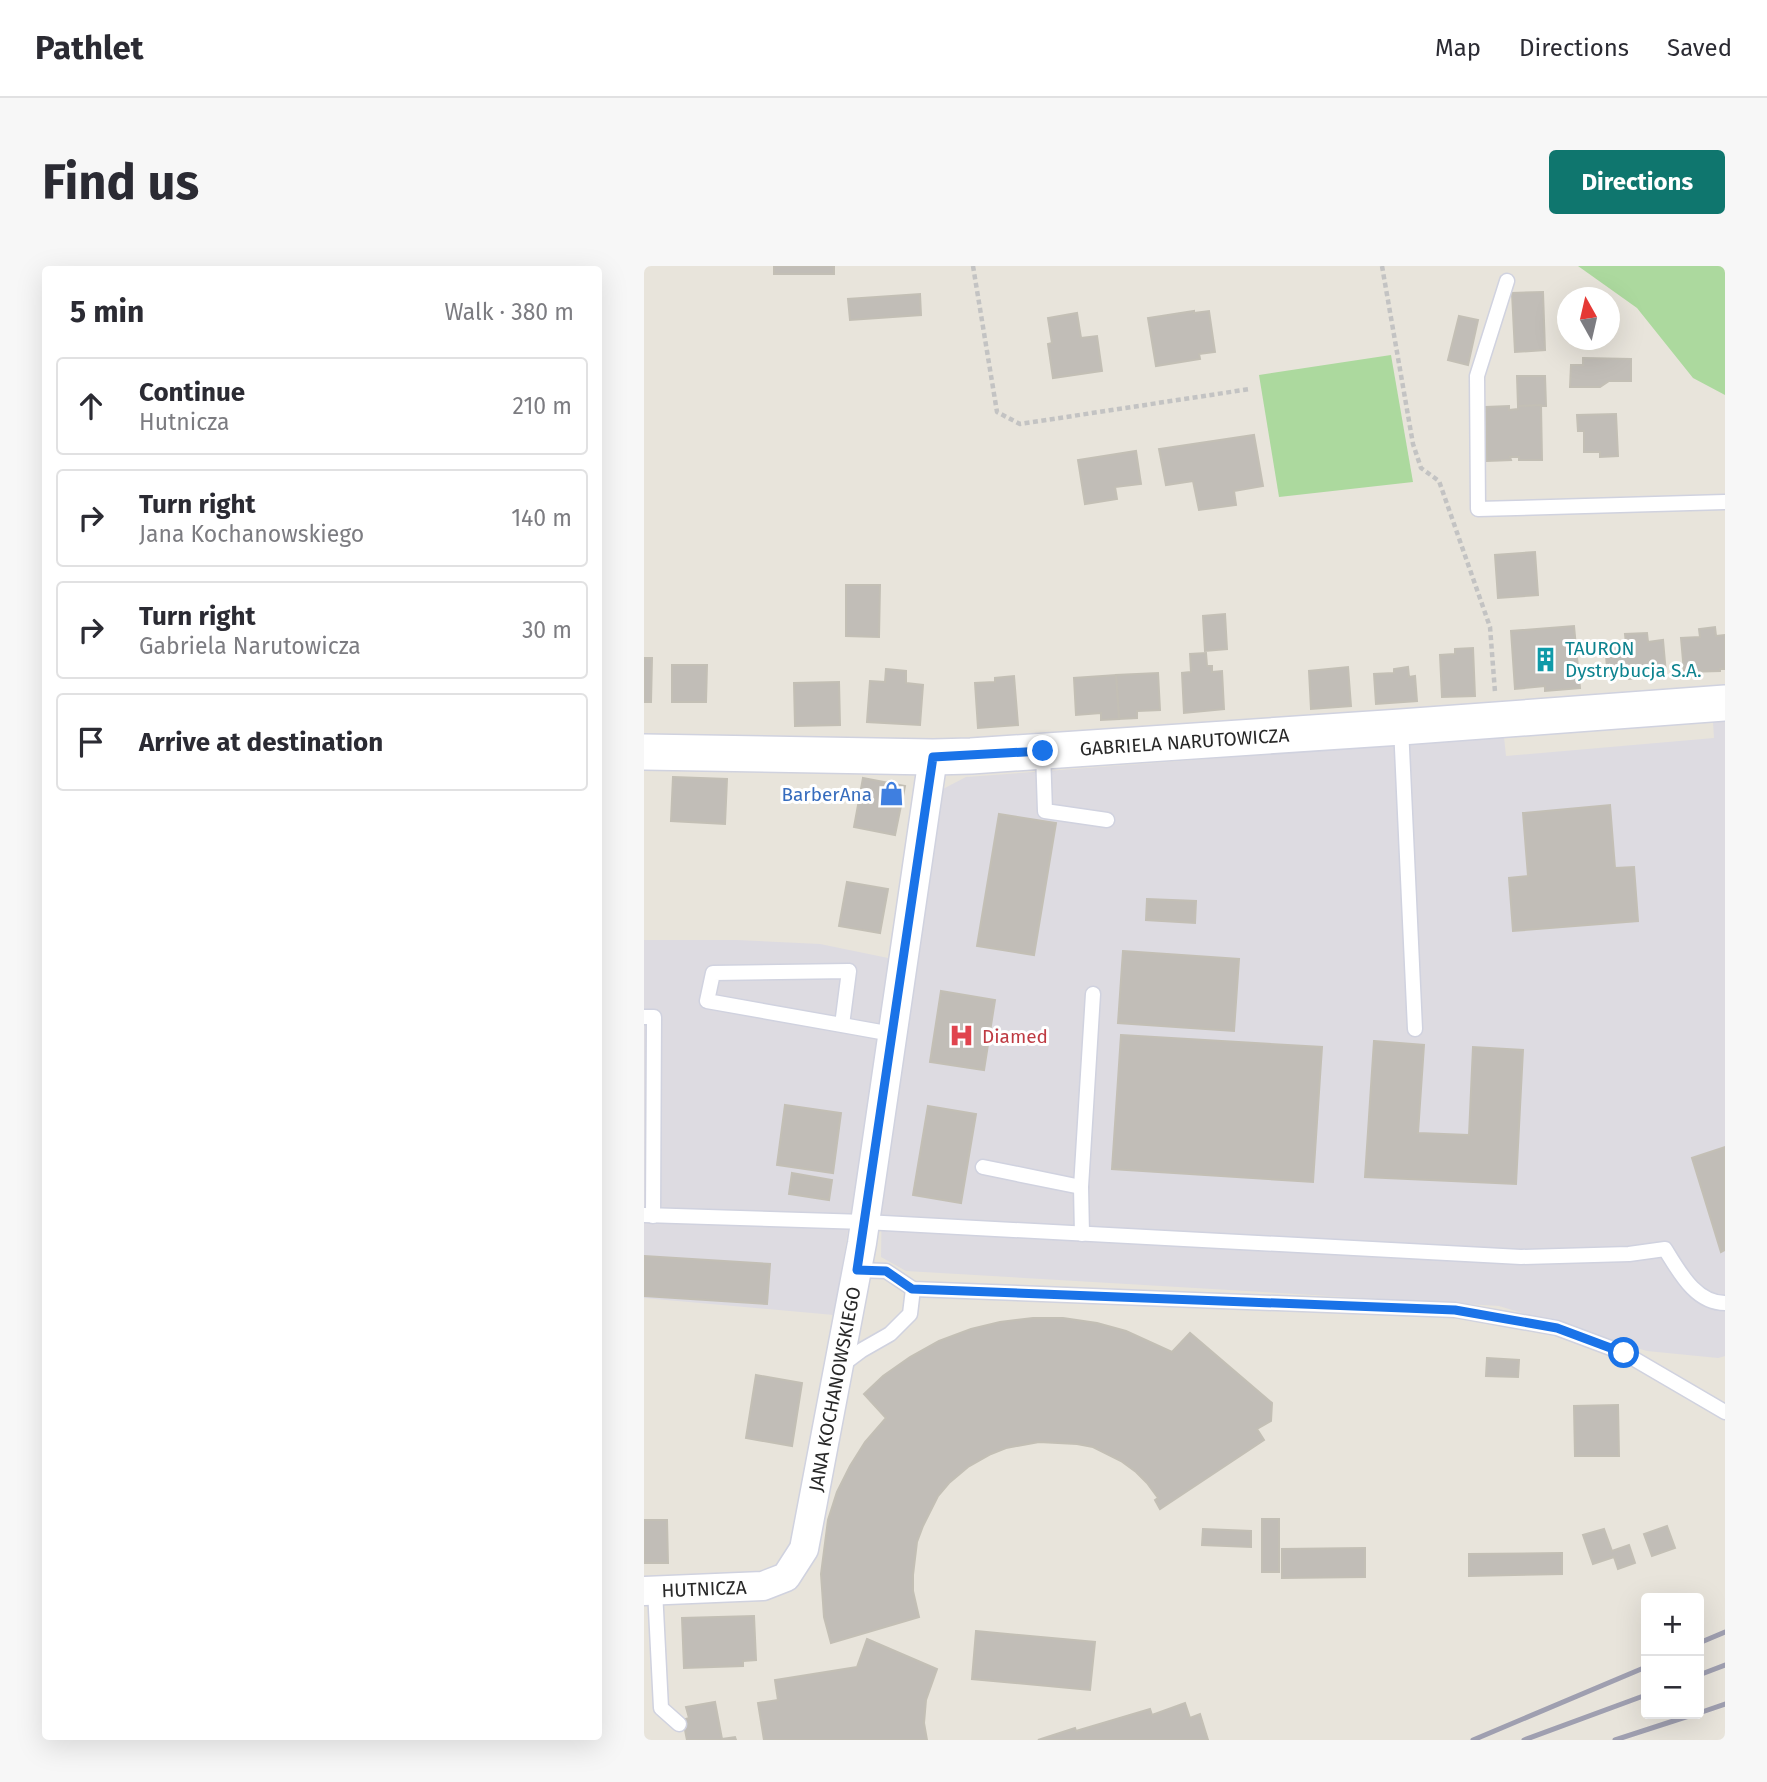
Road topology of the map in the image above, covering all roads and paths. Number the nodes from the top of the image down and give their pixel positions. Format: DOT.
graph roads {
  1 [pos="973,266"];
  2 [pos="1382,266"];
  3 [pos="1507,281"];
  4 [pos="1250,389"];
  5 [pos="1725,502"];
  6 [pos="1725,703"];
  7 [pos="1498,720"];
  8 [pos="1401,727"];
  9 [pos="1043,751"];
  10 [pos="644,752"];
  11 [pos="933,757"];
  12 [pos="1107,820"];
  13 [pos="1093,994"];
  14 [pos="644,1017"];
  15 [pos="842,1025"];
  16 [pos="1415,1029"];
  17 [pos="892,1034"];
  18 [pos="648,1115"];
  19 [pos="982,1167"];
  20 [pos="1081,1187"];
  21 [pos="648,1216"];
  22 [pos="865,1222"];
  23 [pos="1083,1234"];
  24 [pos="857,1270"];
  25 [pos="912,1289"];
  26 [pos="1725,1303"];
  27 [pos="838,1367"];
  28 [pos="1725,1412"];
  29 [pos="763,1586"];
  30 [pos="650,1590"];
  31 [pos="679,1724"];
  1 -- 4 [label="path"];
  2 -- 7 [label="path"];
  3 -- 5 [label="lane"];
  6 -- 7 [label="street, GABRIELA NARUTOWICZA"];
  7 -- 8 [label="street, GABRIELA NARUTOWICZA"];
  8 -- 9 [label="street, GABRIELA NARUTOWICZA"];
  8 -- 16 [label="lane"];
  9 -- 11 [label="street, GABRIELA NARUTOWICZA"];
  9 -- 12 [label="lane"];
  10 -- 11 [label="street, GABRIELA NARUTOWICZA"];
  11 -- 17 [label="street, JANA KOCHANOWSKIEGO"];
  13 -- 20 [label="lane"];
  14 -- 18 [label="lane"];
  15 -- 15 [label="lane"];
  15 -- 17 [label="lane"];
  17 -- 22 [label="street, JANA KOCHANOWSKIEGO"];
  18 -- 21 [label="lane"];
  19 -- 20 [label="lane"];
  20 -- 23 [label="lane"];
  21 -- 22 [label="lane"];
  22 -- 23 [label="lane"];
  22 -- 24 [label="street, JANA KOCHANOWSKIEGO"];
  23 -- 26 [label="lane"];
  24 -- 25 [label="lane"];
  24 -- 27 [label="street, JANA KOCHANOWSKIEGO"];
  25 -- 27 [label="lane"];
  25 -- 28 [label="lane"];
  27 -- 29 [label="street, JANA KOCHANOWSKIEGO"];
  29 -- 30 [label="street, HUTNICZA"];
  30 -- 31 [label="lane"];
}
